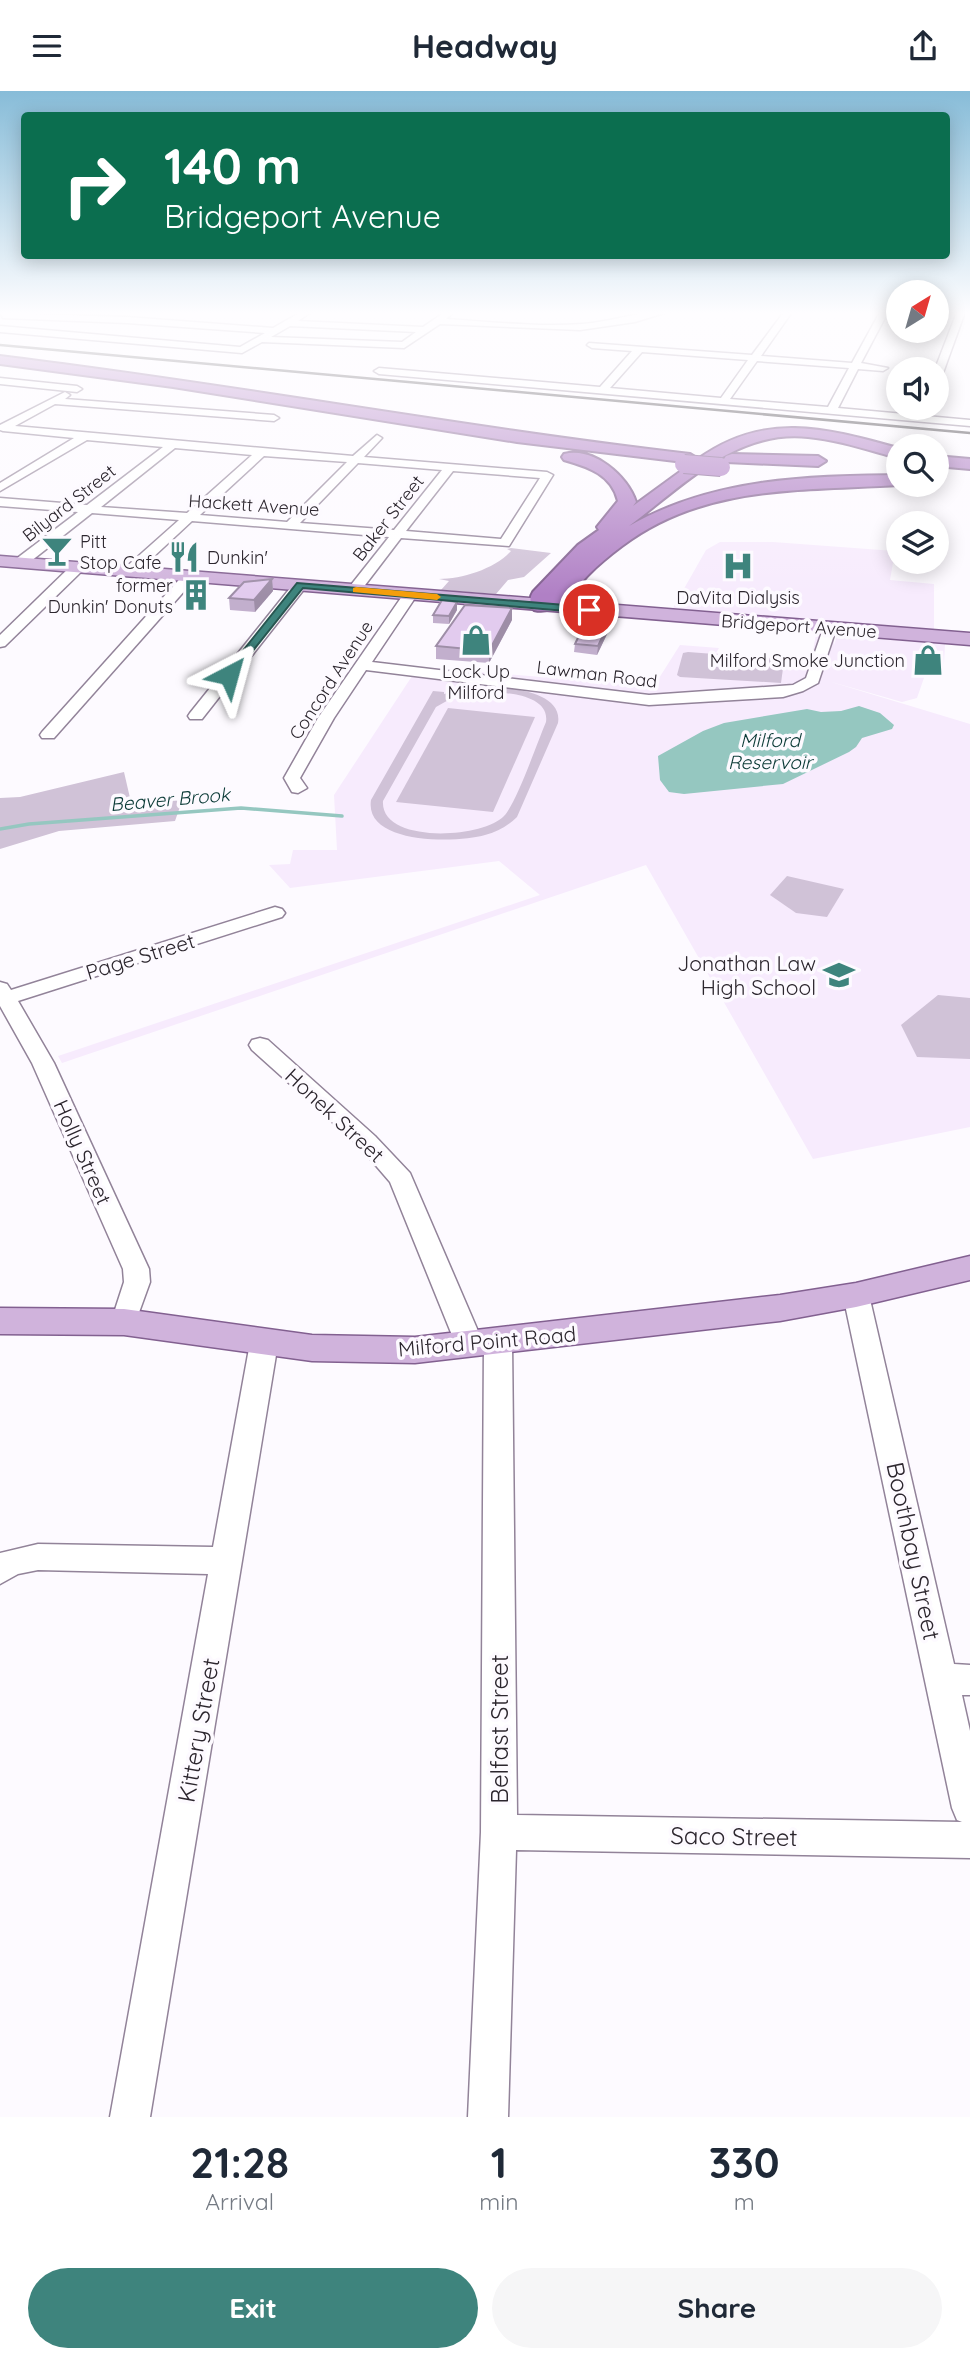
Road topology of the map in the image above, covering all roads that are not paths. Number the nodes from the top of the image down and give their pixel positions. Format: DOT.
graph roads {
  1 [pos="44,407"];
  2 [pos="126,407"];
  3 [pos="289,407"];
  4 [pos="333,407"];
  5 [pos="783,407"];
  6 [pos="833,407"];
  7 [pos="831,411"];
  8 [pos="274,418"];
  9 [pos="970,423"];
  10 [pos="2,429"];
  11 [pos="85,436"];
  12 [pos="476,436"];
  13 [pos="377,438"];
  14 [pos="173,445"];
  15 [pos="886,450"];
  16 [pos="262,452"];
  17 [pos="355,460"];
  18 [pos="690,460"];
  19 [pos="949,462"];
  20 [pos="727,463"];
  21 [pos="970,464"];
  22 [pos="450,467"];
  23 [pos="886,471"];
  24 [pos="949,475"];
  25 [pos="970,475"];
  26 [pos="886,480"];
  27 [pos="0,488"];
  28 [pos="0,502"];
  29 [pos="89,510"];
  30 [pos="188,517"];
  31 [pos="291,525"];
  32 [pos="398,534"];
  33 [pos="585,548"];
  34 [pos="0,561"];
  35 [pos="21,562"];
  36 [pos="78,567"];
  37 [pos="130,571"];
  38 [pos="581,572"];
  39 [pos="190,576"];
  40 [pos="300,585"];
  41 [pos="354,590"];
  42 [pos="410,595"];
  43 [pos="541,606"];
  44 [pos="829,629"];
  45 [pos="970,639"];
  46 [pos="0,643"];
  47 [pos="364,665"];
  48 [pos="196,716"];
  49 [pos="48,735"];
  50 [pos="298,788"];
  51 [pos="275,913"];
  52 [pos="3,993"];
  53 [pos="260,1045"];
  54 [pos="970,1268"];
  55 [pos="856,1295"];
  56 [pos="0,1321"];
  57 [pos="124,1322"];
  58 [pos="264,1343"];
  59 [pos="484,1343"];
  60 [pos="228,1561"];
  61 [pos="0,1571"];
  62 [pos="955,1680"];
  63 [pos="970,1808"];
  64 [pos="499,1832"];
  65 [pos="970,1840"];
  66 [pos="130,2117"];
  67 [pos="488,2117"];
  1 -- 10 [label="street"];
  2 -- 8 [label="street"];
  3 -- 12 [label="highway"];
  4 -- 18 [label="highway"];
  5 -- 7 [label="street"];
  6 -- 7 [label="street"];
  7 -- 9 [label="street"];
  10 -- 11 [label="street"];
  11 -- 14 [label="street"];
  11 -- 27 [label="street"];
  12 -- 18 [label="highway"];
  12 -- 33 [label="highway"];
  13 -- 17 [label="street"];
  14 -- 16 [label="street"];
  14 -- 29 [label="street, Bilyard Street"];
  15 -- 33 [label="highway"];
  16 -- 17 [label="street"];
  16 -- 30 [label="street"];
  17 -- 22 [label="street"];
  17 -- 31 [label="street"];
  18 -- 20 [label="highway, bridge"];
  19 -- 21 [label="highway"];
  20 -- 23 [label="highway"];
  20 -- 38 [label="highway"];
  22 -- 32 [label="street, Baker Street"];
  22 -- 32 [label="street, Hackett Avenue"];
  24 -- 25 [label="highway"];
  26 -- 38 [label="highway"];
  28 -- 29 [label="street, Hackett Avenue"];
  29 -- 30 [label="street, Hackett Avenue"];
  29 -- 35 [label="street, Bilyard Street"];
  30 -- 31 [label="street, Hackett Avenue"];
  30 -- 37 [label="street"];
  31 -- 32 [label="street, Hackett Avenue"];
  32 -- 41 [label="street, Baker Street"];
  33 -- 43 [label="highway"];
  34 -- 35 [label="main road, Bridgeport Avenue"];
  35 -- 36 [label="main road, Bridgeport Avenue"];
  36 -- 37 [label="main road, Bridgeport Avenue"];
  36 -- 46 [label="street"];
  37 -- 39 [label="main road, Bridgeport Avenue"];
  38 -- 43 [label="highway"];
  39 -- 40 [label="main road, Bridgeport Avenue"];
  39 -- 49 [label="street"];
  40 -- 41 [label="main road, Bridgeport Avenue"];
  40 -- 48 [label="street"];
  41 -- 42 [label="main road, Bridgeport Avenue"];
  42 -- 43 [label="main road, Bridgeport Avenue"];
  42 -- 47 [label="street, Concord Avenue"];
  43 -- 44 [label="main road, Bridgeport Avenue"];
  44 -- 45 [label="main road, Bridgeport Avenue"];
  44 -- 47 [label="street, Lawman Road"];
  47 -- 50 [label="street, Concord Avenue"];
  51 -- 52 [label="street, Page Street"];
  52 -- 57 [label="street, Holly Street"];
  53 -- 59 [label="street, Honek Street"];
  54 -- 55 [label="main road, Milford Point Road"];
  55 -- 59 [label="main road, Milford Point Road"];
  55 -- 62 [label="street, Boothbay Street"];
  56 -- 57 [label="main road, Milford Point Road"];
  57 -- 58 [label="main road, Milford Point Road"];
  58 -- 59 [label="main road, Milford Point Road"];
  58 -- 60 [label="street, Kittery Street"];
  59 -- 64 [label="street, Belfast Street"];
  60 -- 61 [label="street"];
  60 -- 66 [label="street, Kittery Street"];
  62 -- 63 [label="street, Boothbay Street"];
  64 -- 65 [label="street, Saco Street"];
  64 -- 67 [label="street, Belfast Street"];
}
